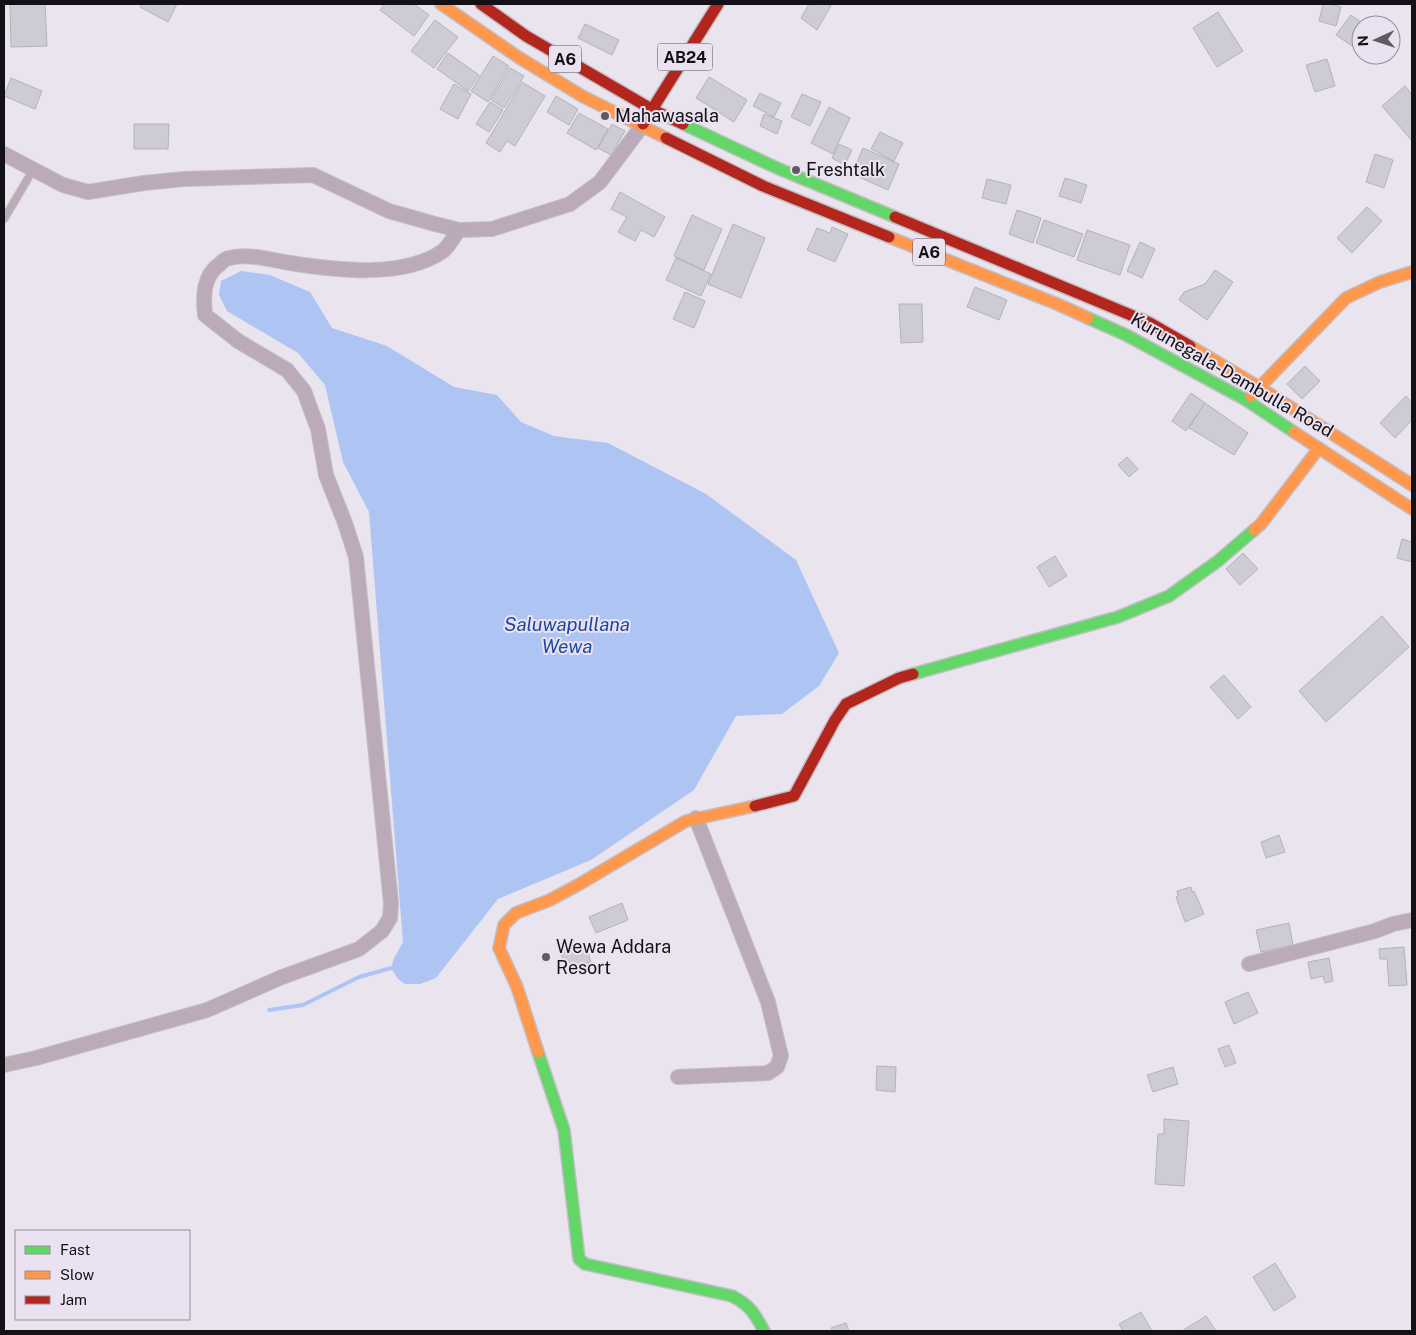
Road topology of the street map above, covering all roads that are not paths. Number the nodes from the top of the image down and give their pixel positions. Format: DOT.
graph roads {
  1 [pos="441,4"];
  2 [pos="480,4"];
  3 [pos="718,4"];
  4 [pos="653,110"];
  5 [pos="642,126"];
  6 [pos="4,154"];
  7 [pos="32,170"];
  8 [pos="4,219"];
  9 [pos="459,230"];
  10 [pos="1412,272"];
  11 [pos="1259,387"];
  12 [pos="1246,400"];
  13 [pos="1320,448"];
  14 [pos="1412,485"];
  15 [pos="1412,509"];
  16 [pos="696,818"];
  17 [pos="1412,920"];
  18 [pos="1249,964"];
  19 [pos="4,1064"];
  20 [pos="678,1077"];
  21 [pos="764,1331"];
  1 -- 5 [label="main road, Kurunegala-Dambulla Road / A6"];
  2 -- 4 [label="main road, Kurunegala-Dambulla Road / A6"];
  3 -- 4 [label="main road, AB24"];
  4 -- 5 [label="main road"];
  4 -- 11 [label="main road, Kurunegala-Dambulla Road / A6"];
  5 -- 9 [label="street"];
  5 -- 12 [label="main road, Kurunegala-Dambulla Road / A6"];
  6 -- 7 [label="street"];
  7 -- 8 [label="lane"];
  7 -- 9 [label="street"];
  9 -- 19 [label="street"];
  10 -- 11 [label="main road"];
  11 -- 12 [label="main road"];
  11 -- 14 [label="main road, Kurunegala-Dambulla Road / A6"];
  12 -- 13 [label="main road, Kurunegala-Dambulla Road / A6"];
  13 -- 15 [label="main road, Kurunegala-Dambulla Road / A6"];
  13 -- 16 [label="main road"];
  16 -- 20 [label="street"];
  16 -- 21 [label="main road"];
  17 -- 18 [label="street"];
}
